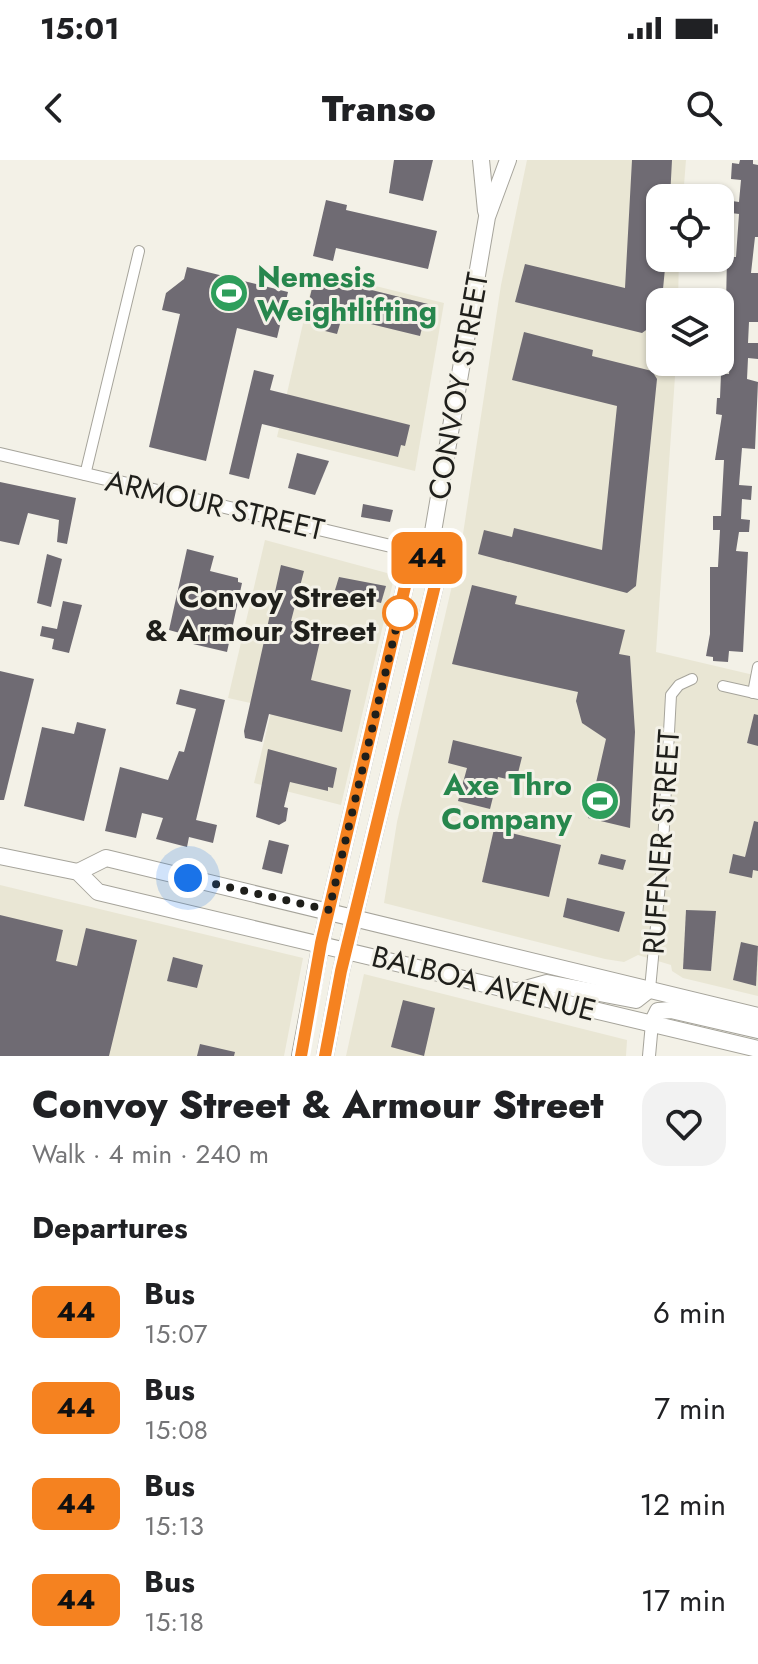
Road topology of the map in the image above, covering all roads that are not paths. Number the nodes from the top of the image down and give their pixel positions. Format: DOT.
graph roads {
  1 [pos="481,160"];
  2 [pos="508,160"];
  3 [pos="487,217"];
  4 [pos="139,251"];
  5 [pos="0,454"];
  6 [pos="85,475"];
  7 [pos="429,555"];
  8 [pos="758,667"];
  9 [pos="692,679"];
  10 [pos="723,686"];
  11 [pos="756,694"];
  12 [pos="0,856"];
  13 [pos="78,872"];
  14 [pos="329,910"];
  15 [pos="356,916"];
  16 [pos="321,943"];
  17 [pos="347,949"];
  18 [pos="650,989"];
  19 [pos="517,992"];
  20 [pos="758,1016"];
  21 [pos="652,1023"];
  22 [pos="758,1030"];
  23 [pos="758,1049"];
  24 [pos="300,1056"];
  25 [pos="325,1056"];
  26 [pos="649,1056"];
  1 -- 3 [label="main road, CONVOY STREET"];
  2 -- 3 [label="main road, CONVOY STREET"];
  3 -- 7 [label="main road, CONVOY STREET"];
  4 -- 6 [label="street"];
  5 -- 6 [label="street, ARMOUR STREET"];
  6 -- 7 [label="street, ARMOUR STREET"];
  7 -- 14 [label="main road, CONVOY STREET"];
  7 -- 15 [label="main road, CONVOY STREET"];
  8 -- 11 [label="street"];
  9 -- 18 [label="street, RUFFNER STREET"];
  10 -- 11 [label="street"];
  12 -- 13 [label="main road, BALBOA AVENUE"];
  13 -- 14 [label="main road, BALBOA AVENUE"];
  13 -- 16 [label="main road, BALBOA AVENUE"];
  14 -- 15 [label="main road, BALBOA AVENUE"];
  14 -- 16 [label="main road, CONVOY STREET"];
  15 -- 17 [label="main road, CONVOY STREET"];
  15 -- 18 [label="main road, BALBOA AVENUE"];
  16 -- 17 [label="main road, BALBOA AVENUE"];
  16 -- 24 [label="main road, CONVOY STREET"];
  17 -- 19 [label="main road, BALBOA AVENUE"];
  17 -- 25 [label="main road, CONVOY STREET"];
  18 -- 19 [label="main road"];
  18 -- 20 [label="main road, BALBOA AVENUE"];
  19 -- 21 [label="main road, BALBOA AVENUE"];
  21 -- 22 [label="main road"];
  21 -- 23 [label="main road, BALBOA AVENUE"];
  21 -- 26 [label="street"];
}
